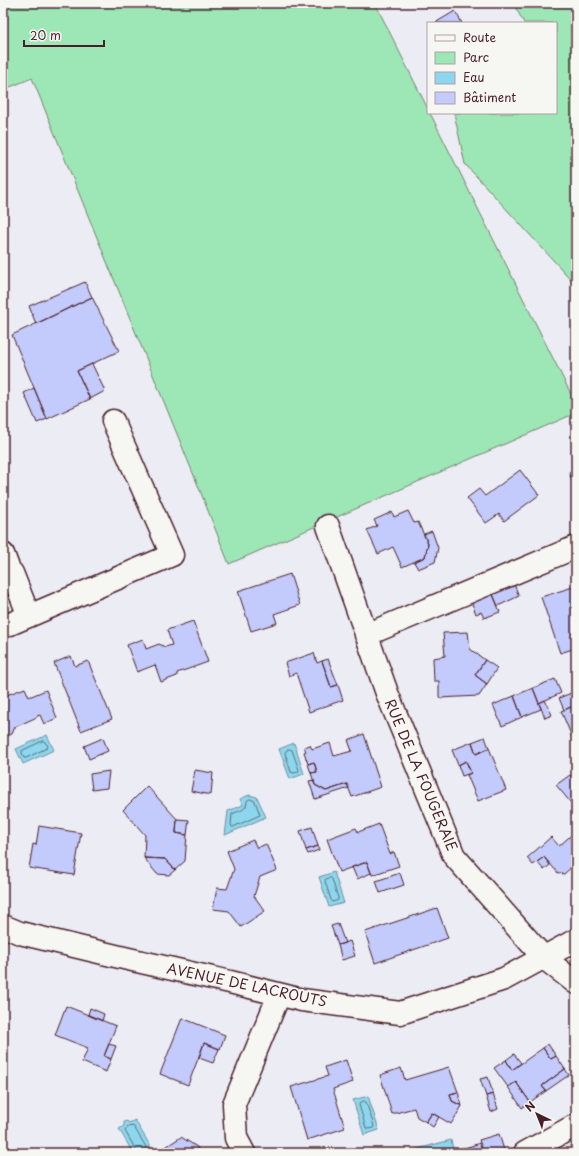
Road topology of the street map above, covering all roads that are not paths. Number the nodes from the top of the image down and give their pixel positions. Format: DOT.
graph roads {
  1 [pos="113,421"];
  2 [pos="328,526"];
  3 [pos="576,546"];
  4 [pos="3,554"];
  5 [pos="29,616"];
  6 [pos="3,627"];
  7 [pos="366,635"];
  8 [pos="3,926"];
  9 [pos="576,940"];
  10 [pos="544,958"];
  11 [pos="576,983"];
  12 [pos="279,994"];
  13 [pos="576,1125"];
  14 [pos="244,1153"];
  15 [pos="525,1153"];
  1 -- 5 [label="street"];
  2 -- 7 [label="street, RUE DE LA FOUGERAIE"];
  3 -- 7 [label="street"];
  4 -- 5 [label="street"];
  5 -- 6 [label="street"];
  7 -- 10 [label="street, RUE DE LA FOUGERAIE"];
  8 -- 12 [label="street, AVENUE DE LACROUTS"];
  9 -- 10 [label="street, AVENUE DE LACROUTS"];
  10 -- 11 [label="street, RUE DE LA FOUGERAIE"];
  10 -- 12 [label="street, AVENUE DE LACROUTS"];
  12 -- 14 [label="street"];
  13 -- 15 [label="street"];
}
